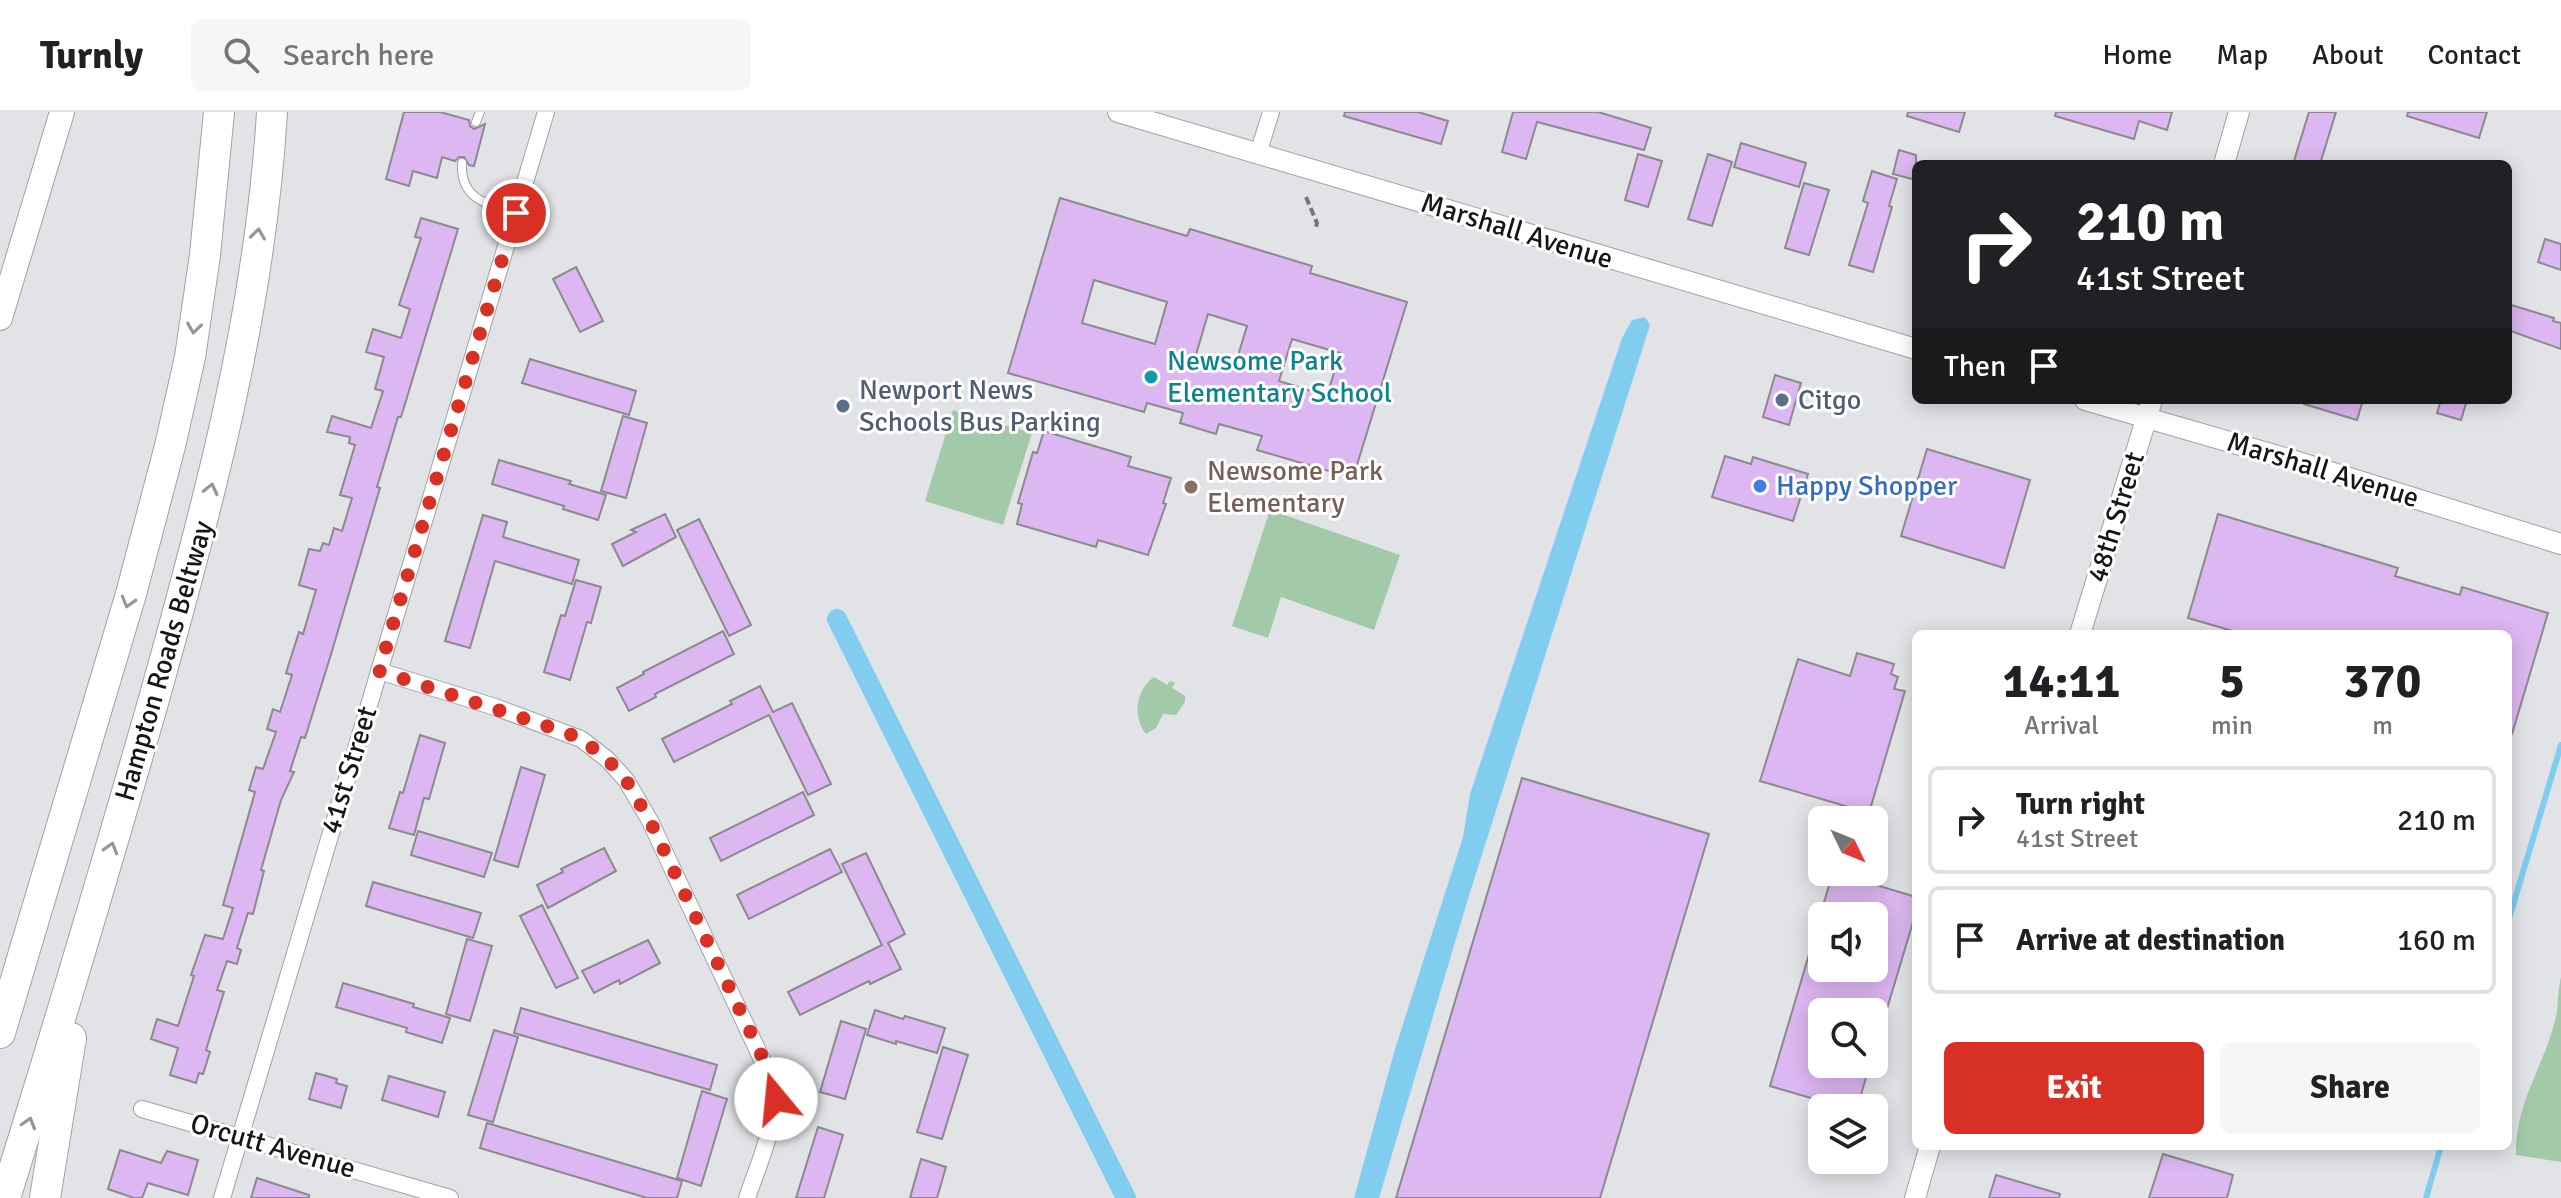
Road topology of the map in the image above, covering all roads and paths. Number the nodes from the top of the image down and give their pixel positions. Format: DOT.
graph roads {
  1 [pos="62,112"];
  2 [pos="219,112"];
  3 [pos="272,112"];
  4 [pos="480,112"];
  5 [pos="546,112"];
  6 [pos="1118,112"];
  7 [pos="1271,112"];
  8 [pos="2239,112"];
  9 [pos="476,122"];
  10 [pos="1258,154"];
  11 [pos="2225,160"];
  12 [pos="462,163"];
  13 [pos="1306,197"];
  14 [pos="516,213"];
  15 [pos="1316,227"];
  16 [pos="0,318"];
  17 [pos="1912,348"];
  18 [pos="2113,404"];
  19 [pos="2149,409"];
  20 [pos="2561,544"];
  21 [pos="2081,630"];
  22 [pos="379,671"];
  23 [pos="44,887"];
  24 [pos="94,908"];
  25 [pos="0,984"];
  26 [pos="0,1033"];
  27 [pos="142,1109"];
  28 [pos="240,1135"];
  29 [pos="1929,1150"];
  30 [pos="5,1198"];
  31 [pos="45,1198"];
  32 [pos="222,1198"];
  33 [pos="450,1198"];
  34 [pos="747,1198"];
  35 [pos="1915,1198"];
  1 -- 16 [label="main road"];
  2 -- 23 [label="highway, Hampton Roads Beltway, one-way"];
  24 -- 3 [label="highway, Hampton Roads Beltway, one-way"];
  4 -- 9 [label="lane"];
  5 -- 14 [label="street, 41st Street"];
  6 -- 10 [label="street, Marshall Avenue"];
  7 -- 10 [label="street"];
  8 -- 11 [label="street"];
  10 -- 17 [label="street, Marshall Avenue"];
  12 -- 14 [label="lane"];
  13 -- 15 [label="path"];
  14 -- 22 [label="street, 41st Street"];
  18 -- 19 [label="street, Marshall Avenue"];
  19 -- 20 [label="street, Marshall Avenue"];
  19 -- 21 [label="street, 48th Street"];
  22 -- 28 [label="street, 41st Street"];
  22 -- 34 [label="street"];
  23 -- 25 [label="highway"];
  23 -- 26 [label="highway, Hampton Roads Beltway"];
  30 -- 24 [label="highway, Hampton Roads Beltway, one-way"];
  24 -- 31 [label="highway"];
  27 -- 28 [label="street, Orcutt Avenue"];
  28 -- 32 [label="street, 41st Street"];
  28 -- 33 [label="street, Orcutt Avenue"];
  29 -- 35 [label="street"];
}
